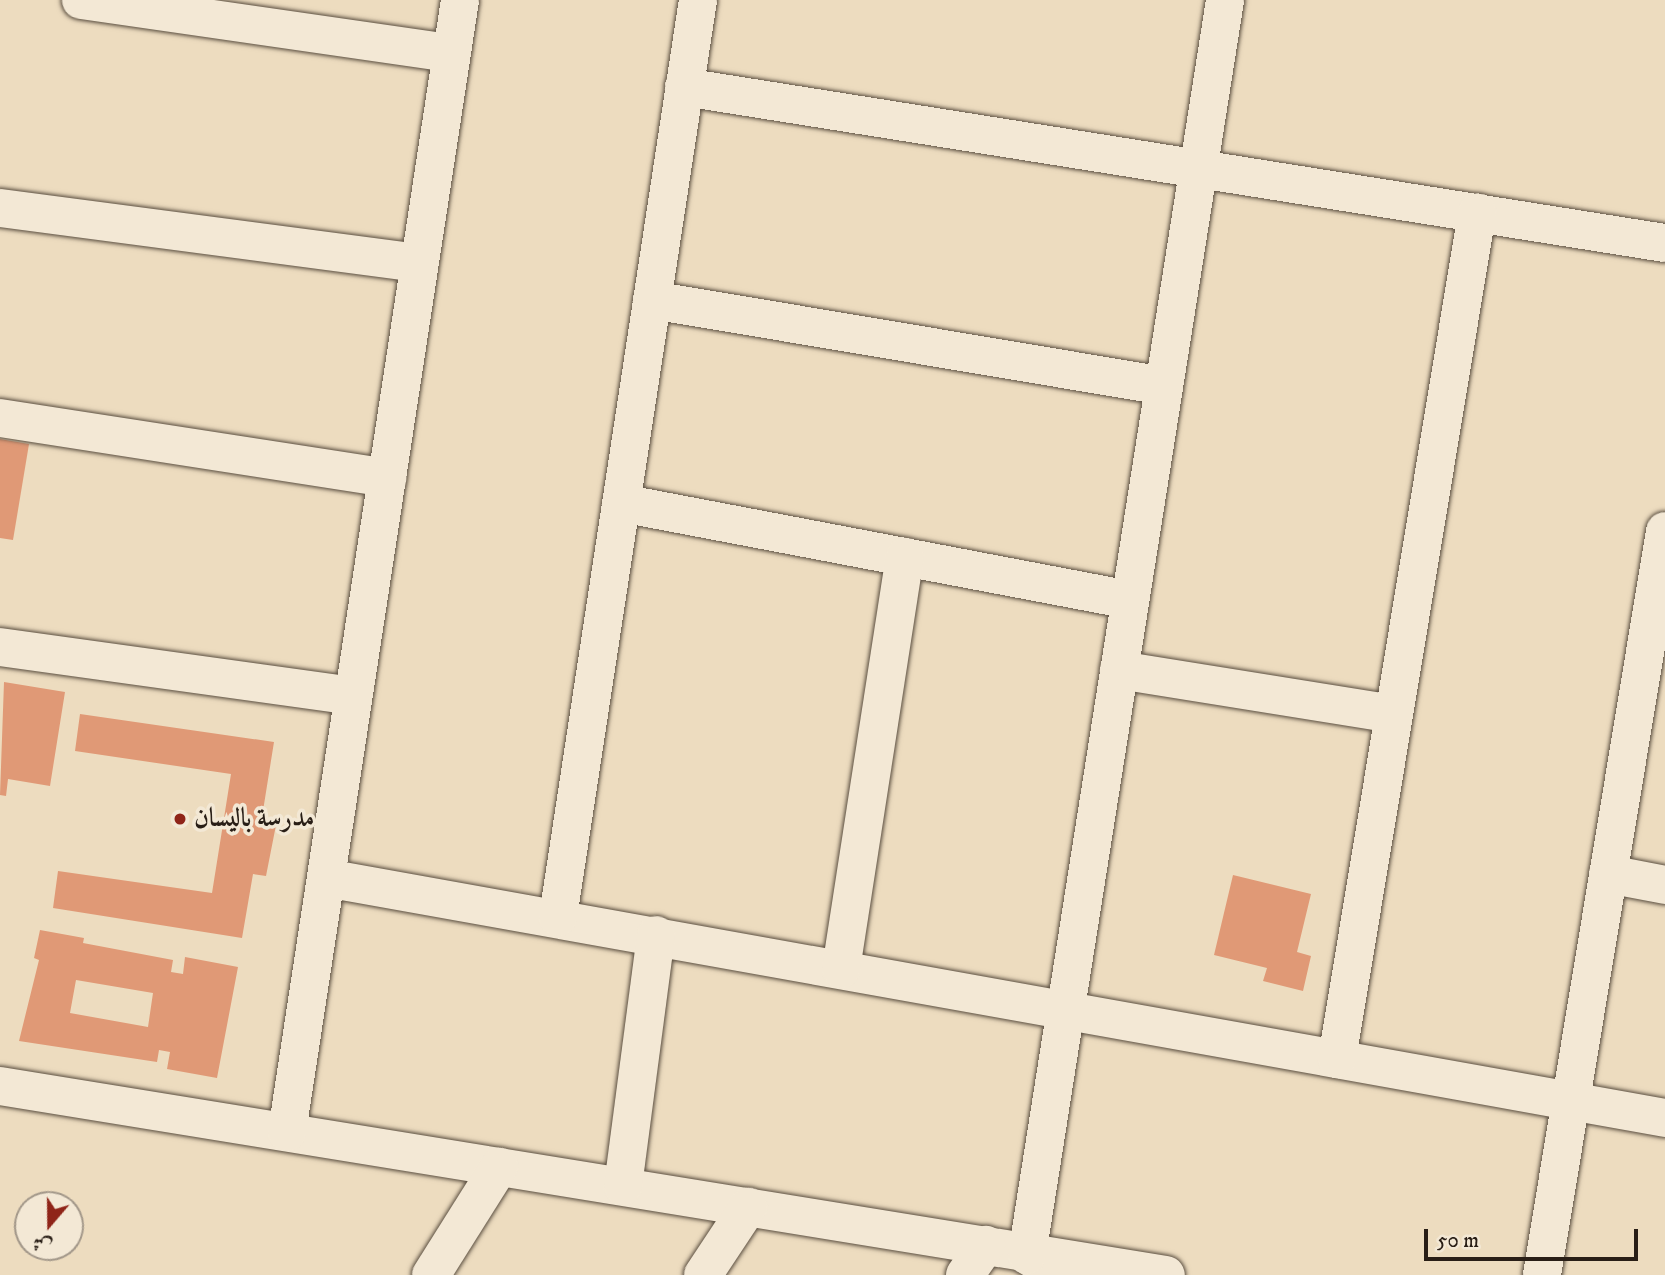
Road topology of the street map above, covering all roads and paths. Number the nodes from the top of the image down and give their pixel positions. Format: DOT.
graph roads {
  1 [pos="81,0"];
  2 [pos="460,0"];
  3 [pos="698,0"];
  4 [pos="1225,0"];
  5 [pos="451,53"];
  6 [pos="684,87"];
  7 [pos="1198,169"];
  8 [pos="0,208"];
  9 [pos="1477,213"];
  10 [pos="1665,243"];
  11 [pos="419,263"];
  12 [pos="652,300"];
  13 [pos="1164,386"];
  14 [pos="0,418"];
  15 [pos="387,478"];
  16 [pos="621,503"];
  17 [pos="1665,531"];
  18 [pos="905,557"];
  19 [pos="1130,600"];
  20 [pos="0,648"];
  21 [pos="1119,670"];
  22 [pos="1654,670"];
  23 [pos="353,696"];
  24 [pos="1394,714"];
  25 [pos="1608,874"];
  26 [pos="326,878"];
  27 [pos="1665,886"];
  28 [pos="558,917"];
  29 [pos="656,935"];
  30 [pos="841,969"];
  31 [pos="1065,1010"];
  32 [pos="1337,1059"];
  33 [pos="0,1086"];
  34 [pos="1571,1101"];
  35 [pos="1665,1118"];
  36 [pos="287,1132"];
  37 [pos="499,1167"];
  38 [pos="623,1186"];
  39 [pos="748,1207"];
  40 [pos="1027,1255"];
  41 [pos="975,1260"];
  42 [pos="431,1275"];
  43 [pos="703,1275"];
  44 [pos="1059,1275"];
  45 [pos="1166,1275"];
  46 [pos="1542,1275"];
  1 -- 5 [label="street"];
  2 -- 5 [label="street"];
  3 -- 6 [label="street"];
  4 -- 7 [label="street"];
  5 -- 11 [label="street"];
  6 -- 7 [label="street"];
  6 -- 12 [label="street"];
  7 -- 9 [label="street"];
  7 -- 13 [label="street"];
  8 -- 11 [label="street"];
  9 -- 10 [label="street"];
  9 -- 24 [label="street"];
  11 -- 15 [label="street"];
  12 -- 13 [label="street"];
  12 -- 16 [label="street"];
  13 -- 19 [label="street"];
  14 -- 15 [label="street"];
  15 -- 23 [label="street"];
  16 -- 18 [label="street"];
  16 -- 28 [label="street"];
  17 -- 22 [label="street"];
  18 -- 19 [label="street"];
  18 -- 30 [label="street"];
  19 -- 21 [label="street"];
  20 -- 23 [label="street"];
  21 -- 24 [label="street"];
  21 -- 31 [label="street"];
  22 -- 25 [label="street"];
  23 -- 26 [label="street"];
  24 -- 32 [label="street"];
  25 -- 27 [label="street"];
  25 -- 34 [label="street"];
  26 -- 28 [label="street"];
  26 -- 36 [label="street"];
  28 -- 29 [label="street"];
  29 -- 30 [label="street"];
  29 -- 38 [label="street"];
  30 -- 31 [label="street"];
  31 -- 32 [label="street"];
  31 -- 40 [label="street"];
  32 -- 34 [label="street"];
  33 -- 36 [label="street"];
  34 -- 35 [label="street"];
  34 -- 46 [label="street"];
  36 -- 37 [label="street"];
  37 -- 38 [label="street"];
  37 -- 42 [label="street"];
  38 -- 39 [label="street"];
  39 -- 41 [label="street"];
  39 -- 43 [label="street"];
  40 -- 41 [label="street"];
  40 -- 44 [label="street"];
  40 -- 45 [label="street"];
}
